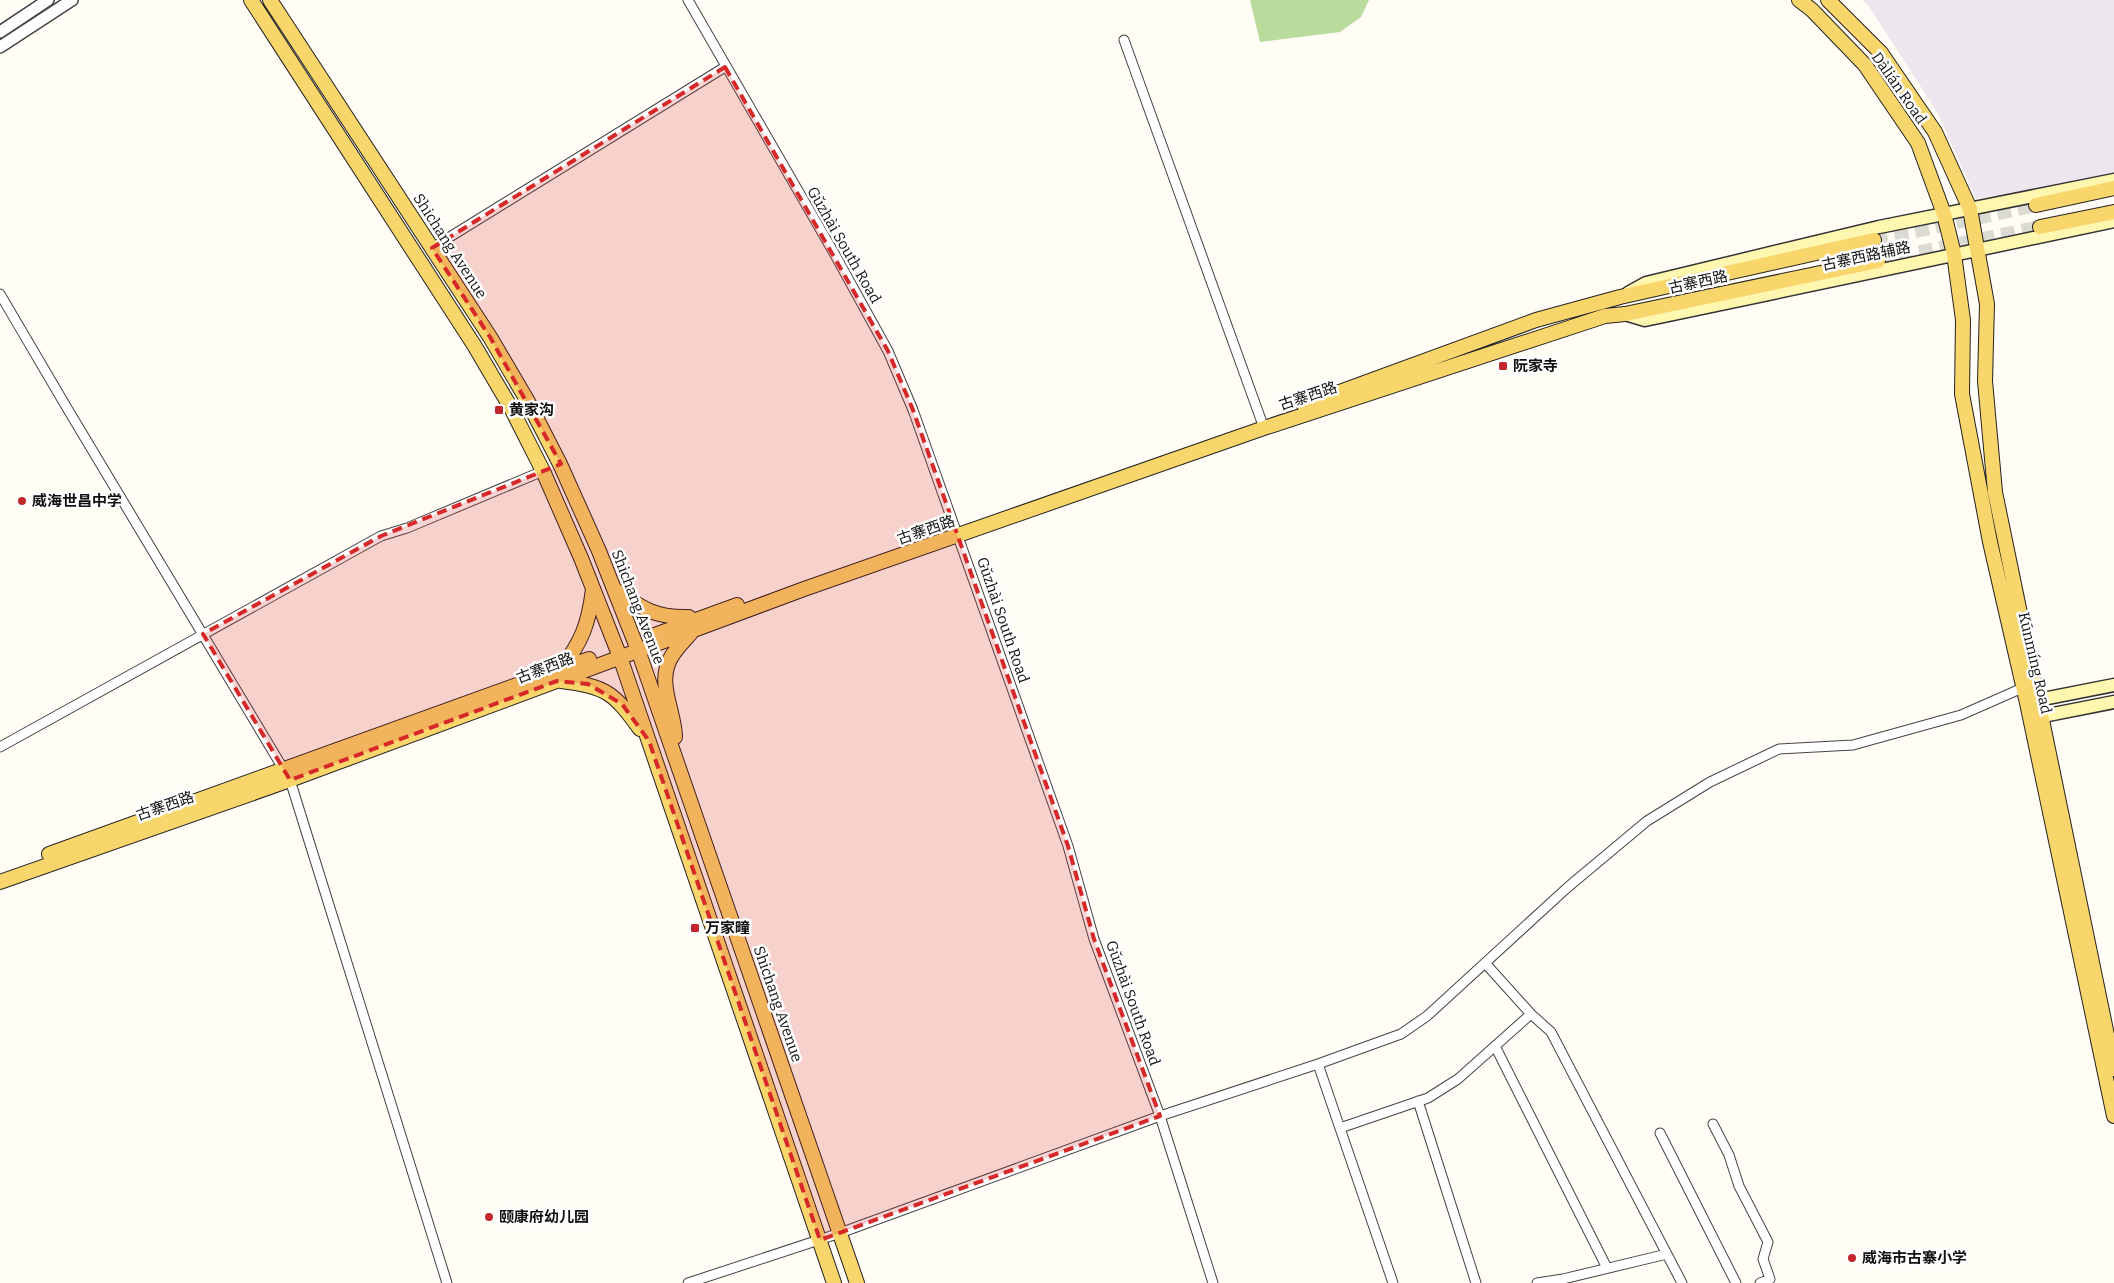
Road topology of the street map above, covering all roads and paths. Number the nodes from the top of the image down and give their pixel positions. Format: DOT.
graph roads {
  1 [pos="48,0"];
  2 [pos="72,0"];
  3 [pos="251,0"];
  4 [pos="270,0"];
  5 [pos="688,0"];
  6 [pos="1799,0"];
  7 [pos="1828,0"];
  8 [pos="0,32"];
  9 [pos="1124,40"];
  10 [pos="0,47"];
  11 [pos="725,67"];
  12 [pos="2114,180"];
  13 [pos="2114,188"];
  14 [pos="2036,205"];
  15 [pos="1970,209"];
  16 [pos="2114,212"];
  17 [pos="1944,214"];
  18 [pos="2114,221"];
  19 [pos="2040,227"];
  20 [pos="1874,240"];
  21 [pos="432,248"];
  22 [pos="1978,250"];
  23 [pos="1954,254"];
  24 [pos="1878,261"];
  25 [pos="0,294"];
  26 [pos="1620,297"];
  27 [pos="1625,314"];
  28 [pos="1263,424"];
  29 [pos="543,471"];
  30 [pos="957,533"];
  31 [pos="593,588"];
  32 [pos="614,589"];
  33 [pos="703,617"];
  34 [pos="692,632"];
  35 [pos="203,634"];
  36 [pos="636,646"];
  37 [pos="618,653"];
  38 [pos="559,675"];
  39 [pos="2114,685"];
  40 [pos="2029,686"];
  41 [pos="2032,702"];
  42 [pos="2114,702"];
  43 [pos="2036,718"];
  44 [pos="649,741"];
  45 [pos="0,746"];
  46 [pos="675,758"];
  47 [pos="286,775"];
  48 [pos="0,873"];
  49 [pos="0,882"];
  50 [pos="1484,963"];
  51 [pos="1531,1014"];
  52 [pos="1494,1046"];
  53 [pos="1318,1064"];
  54 [pos="2114,1069"];
  55 [pos="1418,1101"];
  56 [pos="1160,1116"];
  57 [pos="2114,1116"];
  58 [pos="1713,1124"];
  59 [pos="1340,1128"];
  60 [pos="1660,1133"];
  61 [pos="840,1233"];
  62 [pos="820,1240"];
  63 [pos="1667,1254"];
  64 [pos="1607,1268"];
  65 [pos="447,1283"];
  66 [pos="688,1283"];
  67 [pos="834,1283"];
  68 [pos="857,1283"];
  69 [pos="1213,1283"];
  70 [pos="1393,1283"];
  71 [pos="1476,1283"];
  72 [pos="1537,1283"];
  73 [pos="1682,1283"];
  74 [pos="1736,1283"];
  75 [pos="1760,1283"];
  1 -- 8 [label="street"];
  2 -- 10 [label="street"];
  3 -- 29 [label="main road"];
  4 -- 21 [label="main road, Shichang Avenue"];
  5 -- 11 [label="street, Gǔzhài South Road"];
  6 -- 17 [label="main road, Dàlián Road"];
  7 -- 15 [label="main road, Dàlián Road"];
  9 -- 28 [label="street"];
  11 -- 21 [label="street"];
  11 -- 30 [label="street, Gǔzhài South Road"];
  12 -- 15 [label="main road"];
  13 -- 14 [label="main road"];
  15 -- 17 [label="main road"];
  15 -- 22 [label="main road, Kūnmíng Road"];
  16 -- 19 [label="main road"];
  17 -- 23 [label="main road, Kūnmíng Road"];
  17 -- 26 [label="main road"];
  18 -- 22 [label="main road, 古寨西路辅路"];
  20 -- 26 [label="main road, 古寨西路"];
  21 -- 32 [label="main road, Shichang Avenue"];
  22 -- 23 [label="main road, 古寨西路辅路"];
  22 -- 40 [label="main road, Kūnmíng Road"];
  23 -- 27 [label="main road, 古寨西路辅路"];
  23 -- 40 [label="main road, Kūnmíng Road"];
  24 -- 27 [label="main road, 古寨西路"];
  25 -- 35 [label="street"];
  26 -- 28 [label="main road, 古寨西路"];
  27 -- 28 [label="main road, 古寨西路"];
  28 -- 30 [label="main road, 古寨西路"];
  29 -- 31 [label="main road"];
  29 -- 35 [label="street"];
  30 -- 33 [label="main road, 古寨西路"];
  30 -- 34 [label="main road, 古寨西路"];
  30 -- 56 [label="street, Gǔzhài South Road"];
  31 -- 37 [label="main road"];
  31 -- 38 [label="main road"];
  32 -- 33 [label="main road"];
  32 -- 36 [label="main road, Shichang Avenue"];
  33 -- 36 [label="main road, 古寨西路"];
  34 -- 36 [label="main road, 古寨西路"];
  34 -- 46 [label="main road"];
  35 -- 45 [label="street"];
  35 -- 47 [label="street"];
  36 -- 37 [label="main road, 古寨西路"];
  36 -- 46 [label="main road, Shichang Avenue"];
  37 -- 38 [label="main road, 古寨西路"];
  37 -- 44 [label="main road"];
  38 -- 44 [label="main road"];
  38 -- 47 [label="main road, 古寨西路"];
  39 -- 41 [label="main road"];
  40 -- 41 [label="main road, Kūnmíng Road"];
  40 -- 50 [label="street"];
  41 -- 43 [label="main road, Kūnmíng Road"];
  42 -- 43 [label="main road"];
  43 -- 54 [label="main road, Kūnmíng Road"];
  43 -- 57 [label="main road, Kūnmíng Road"];
  44 -- 62 [label="main road"];
  46 -- 61 [label="main road, Shichang Avenue"];
  47 -- 48 [label="main road, 古寨西路"];
  47 -- 49 [label="main road, 古寨西路"];
  47 -- 65 [label="street"];
  50 -- 51 [label="street"];
  50 -- 53 [label="street"];
  51 -- 52 [label="street"];
  51 -- 63 [label="street"];
  52 -- 55 [label="street"];
  52 -- 64 [label="street"];
  53 -- 56 [label="street"];
  53 -- 59 [label="street"];
  55 -- 59 [label="street"];
  55 -- 71 [label="street"];
  56 -- 61 [label="street"];
  56 -- 69 [label="street, Gǔzhài South Road"];
  58 -- 75 [label="street"];
  59 -- 70 [label="street"];
  60 -- 74 [label="street"];
  61 -- 62 [label="street"];
  61 -- 68 [label="main road, Shichang Avenue"];
  62 -- 66 [label="street"];
  62 -- 67 [label="main road"];
  63 -- 64 [label="street"];
  63 -- 73 [label="street"];
  64 -- 72 [label="street"];
}
